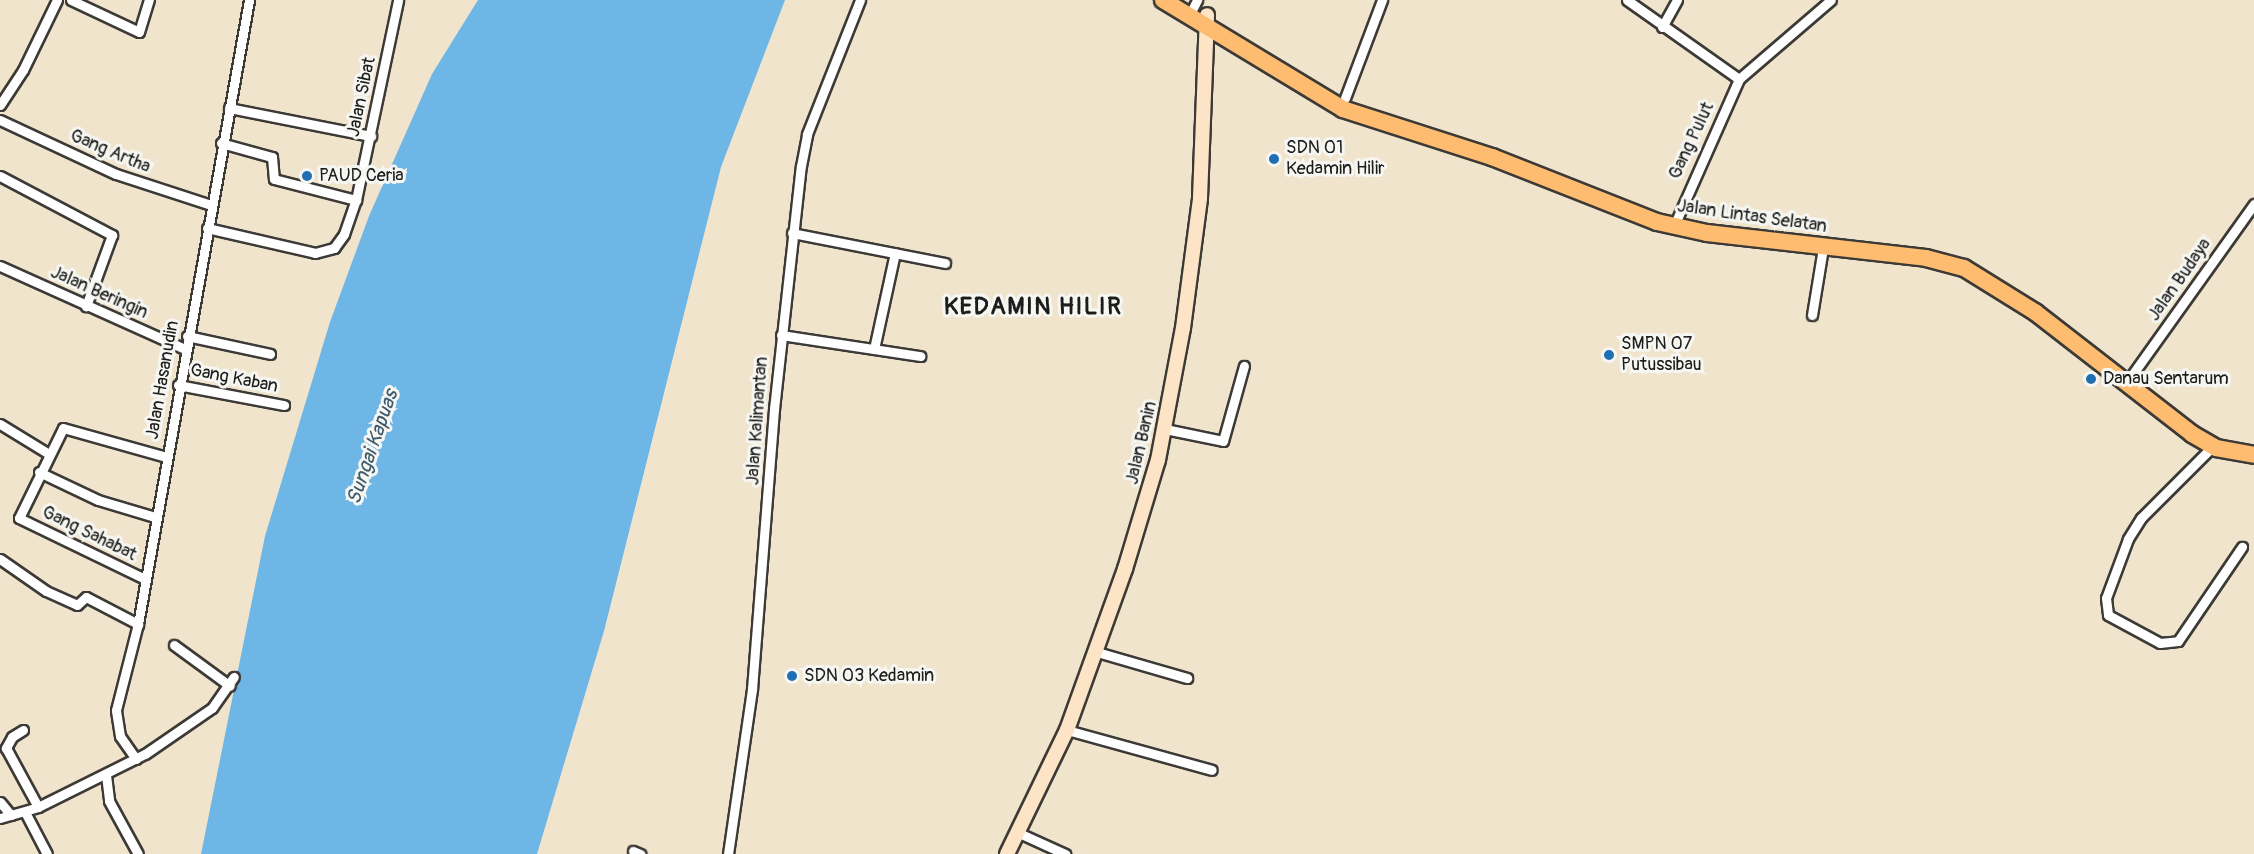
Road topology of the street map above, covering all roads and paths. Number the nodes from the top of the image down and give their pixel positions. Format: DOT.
graph roads {
  1 [pos="57,0"];
  2 [pos="71,0"];
  3 [pos="149,0"];
  4 [pos="249,0"];
  5 [pos="398,0"];
  6 [pos="861,0"];
  7 [pos="1162,0"];
  8 [pos="1382,0"];
  9 [pos="1627,0"];
  10 [pos="1677,0"];
  11 [pos="1832,0"];
  12 [pos="1192,8"];
  13 [pos="1662,27"];
  14 [pos="1739,79"];
  15 [pos="1345,98"];
  16 [pos="0,105"];
  17 [pos="229,108"];
  18 [pos="0,120"];
  19 [pos="372,136"];
  20 [pos="221,143"];
  21 [pos="1493,153"];
  22 [pos="0,177"];
  23 [pos="356,200"];
  24 [pos="2254,204"];
  25 [pos="211,205"];
  26 [pos="1677,219"];
  27 [pos="207,228"];
  28 [pos="792,233"];
  29 [pos="1764,236"];
  30 [pos="1822,248"];
  31 [pos="895,253"];
  32 [pos="945,263"];
  33 [pos="0,266"];
  34 [pos="86,306"];
  35 [pos="1812,315"];
  36 [pos="781,335"];
  37 [pos="187,336"];
  38 [pos="185,349"];
  39 [pos="874,349"];
  40 [pos="270,354"];
  41 [pos="920,356"];
  42 [pos="1244,366"];
  43 [pos="2132,375"];
  44 [pos="178,385"];
  45 [pos="284,405"];
  46 [pos="0,424"];
  47 [pos="1165,429"];
  48 [pos="2254,445"];
  49 [pos="2213,446"];
  50 [pos="49,454"];
  51 [pos="2254,455"];
  52 [pos="166,457"];
  53 [pos="39,472"];
  54 [pos="155,517"];
  55 [pos="2242,547"];
  56 [pos="0,559"];
  57 [pos="145,579"];
  58 [pos="138,624"];
  59 [pos="174,645"];
  60 [pos="1096,652"];
  61 [pos="1187,678"];
  62 [pos="23,730"];
  63 [pos="1067,730"];
  64 [pos="136,759"];
  65 [pos="1212,770"];
  66 [pos="106,775"];
  67 [pos="0,802"];
  68 [pos="38,807"];
  69 [pos="25,812"];
  70 [pos="11,815"];
  71 [pos="0,818"];
  72 [pos="1019,833"];
  73 [pos="46,854"];
  74 [pos="138,854"];
  75 [pos="728,854"];
  76 [pos="1007,854"];
  77 [pos="1065,854"];
  1 -- 16 [label="street"];
  2 -- 3 [label="street"];
  4 -- 17 [label="street, Jalan Hasanudin"];
  5 -- 19 [label="street, Jalan Sibat"];
  6 -- 28 [label="street, Jalan Kalimantan"];
  7 -- 12 [label="highway, Jalan Lintas Selatan"];
  8 -- 15 [label="street"];
  9 -- 13 [label="street"];
  10 -- 13 [label="street"];
  11 -- 14 [label="street"];
  12 -- 15 [label="highway, Jalan Lintas Selatan"];
  12 -- 21 [label="highway, Jalan Lintas Selatan"];
  12 -- 47 [label="street, Jalan Banin"];
  13 -- 14 [label="street"];
  14 -- 26 [label="street, Gang Pulut"];
  15 -- 21 [label="highway, Jalan Lintas Selatan"];
  17 -- 19 [label="street"];
  17 -- 20 [label="street, Jalan Hasanudin"];
  18 -- 25 [label="street, Gang Artha"];
  19 -- 23 [label="street, Jalan Sibat"];
  20 -- 23 [label="street"];
  20 -- 25 [label="street, Jalan Hasanudin"];
  21 -- 26 [label="highway, Jalan Lintas Selatan"];
  21 -- 29 [label="highway, Jalan Lintas Selatan"];
  22 -- 34 [label="street"];
  23 -- 27 [label="street, Jalan Sibat"];
  24 -- 43 [label="street, Jalan Budaya"];
  25 -- 27 [label="street, Jalan Hasanudin"];
  26 -- 29 [label="highway, Jalan Lintas Selatan"];
  27 -- 37 [label="street, Jalan Hasanudin"];
  28 -- 31 [label="street"];
  28 -- 36 [label="street, Jalan Kalimantan"];
  29 -- 30 [label="highway, Jalan Lintas Selatan"];
  29 -- 43 [label="highway, Jalan Lintas Selatan"];
  30 -- 35 [label="street"];
  30 -- 49 [label="highway, Jalan Lintas Selatan"];
  31 -- 32 [label="street"];
  31 -- 39 [label="street"];
  33 -- 34 [label="street, Jalan Beringin"];
  34 -- 38 [label="street, Jalan Beringin"];
  36 -- 39 [label="street"];
  36 -- 75 [label="street, Jalan Kalimantan"];
  37 -- 38 [label="street, Jalan Hasanudin"];
  37 -- 40 [label="street"];
  38 -- 44 [label="street, Jalan Hasanudin"];
  39 -- 41 [label="street"];
  42 -- 47 [label="street"];
  43 -- 48 [label="highway, Jalan Lintas Selatan"];
  44 -- 45 [label="street, Gang Kaban"];
  44 -- 52 [label="street, Jalan Hasanudin"];
  46 -- 50 [label="street"];
  47 -- 60 [label="street, Jalan Banin"];
  49 -- 51 [label="highway, Jalan Lintas Selatan"];
  49 -- 55 [label="street"];
  50 -- 52 [label="street"];
  50 -- 53 [label="street"];
  52 -- 54 [label="street, Jalan Hasanudin"];
  53 -- 54 [label="street"];
  53 -- 57 [label="street, Gang Sahabat"];
  54 -- 57 [label="street, Jalan Hasanudin"];
  56 -- 58 [label="street"];
  57 -- 58 [label="street, Jalan Hasanudin"];
  58 -- 64 [label="street, Jalan Hasanudin"];
  59 -- 64 [label="street"];
  60 -- 61 [label="street"];
  60 -- 63 [label="street, Jalan Banin"];
  62 -- 68 [label="street"];
  63 -- 65 [label="street"];
  63 -- 72 [label="street, Jalan Banin"];
  64 -- 66 [label="street"];
  66 -- 68 [label="street"];
  66 -- 74 [label="street"];
  67 -- 70 [label="street"];
  68 -- 69 [label="street"];
  69 -- 70 [label="street"];
  69 -- 73 [label="street"];
  70 -- 71 [label="street"];
  72 -- 76 [label="street, Jalan Banin"];
  72 -- 77 [label="street"];
}
